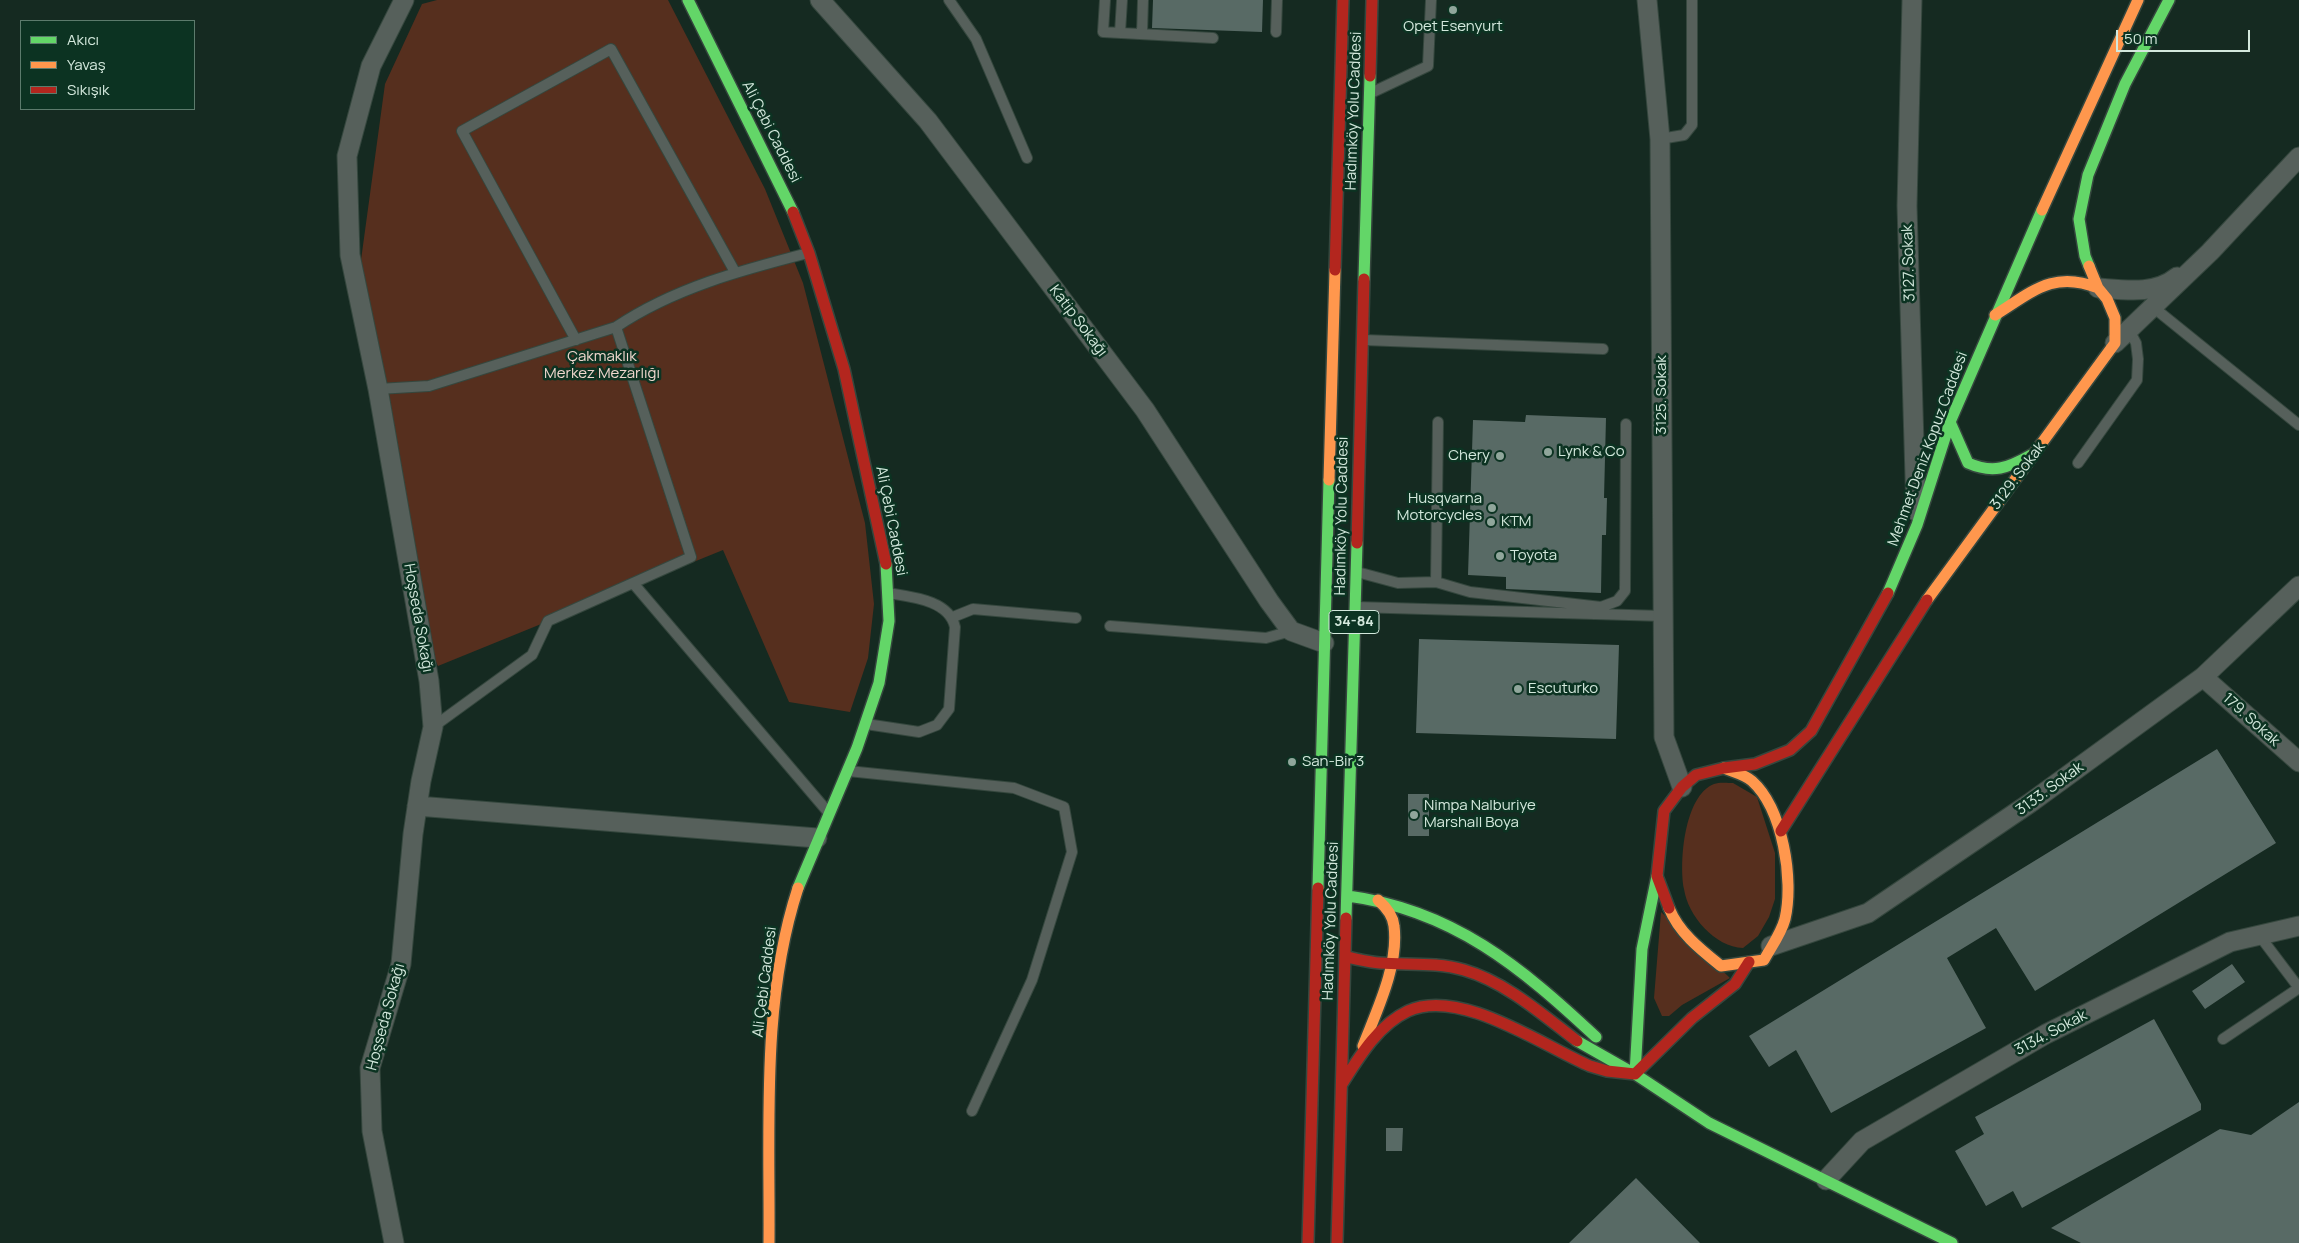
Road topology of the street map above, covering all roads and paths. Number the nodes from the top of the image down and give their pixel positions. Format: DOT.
graph roads {
  1 [pos="404,0"];
  2 [pos="688,0"];
  3 [pos="820,0"];
  4 [pos="949,0"];
  5 [pos="1105,0"];
  6 [pos="1122,0"];
  7 [pos="1143,0"];
  8 [pos="1277,0"];
  9 [pos="1342,0"];
  10 [pos="1372,0"];
  11 [pos="1431,0"];
  12 [pos="1647,0"];
  13 [pos="1692,0"];
  14 [pos="1912,0"];
  15 [pos="2138,0"];
  16 [pos="2169,0"];
  17 [pos="1120,32"];
  18 [pos="1276,32"];
  19 [pos="1142,34"];
  20 [pos="1213,38"];
  21 [pos="1370,94"];
  22 [pos="1660,139"];
  23 [pos="2299,157"];
  24 [pos="1027,158"];
  25 [pos="2210,252"];
  26 [pos="809,253"];
  27 [pos="735,272"];
  28 [pos="2098,288"];
  29 [pos="2153,308"];
  30 [pos="1995,315"];
  31 [pos="616,327"];
  32 [pos="2129,330"];
  33 [pos="576,340"];
  34 [pos="1362,340"];
  35 [pos="2116,343"];
  36 [pos="1603,349"];
  37 [pos="378,389"];
  38 [pos="1438,422"];
  39 [pos="1950,422"];
  40 [pos="1626,424"];
  41 [pos="2299,425"];
  42 [pos="2034,453"];
  43 [pos="2078,463"];
  44 [pos="1917,525"];
  45 [pos="1355,571"];
  46 [pos="1436,582"];
  47 [pos="633,583"];
  48 [pos="2299,586"];
  49 [pos="888,593"];
  50 [pos="1354,607"];
  51 [pos="1664,616"];
  52 [pos="953,617"];
  53 [pos="1076,618"];
  54 [pos="1110,626"];
  55 [pos="1291,631"];
  56 [pos="1324,643"];
  57 [pos="2203,678"];
  58 [pos="865,723"];
  59 [pos="434,727"];
  60 [pos="2299,762"];
  61 [pos="1724,768"];
  62 [pos="847,771"];
  63 [pos="1682,787"];
  64 [pos="418,806"];
  65 [pos="828,812"];
  66 [pos="1781,831"];
  67 [pos="817,838"];
  68 [pos="1657,876"];
  69 [pos="1339,896"];
  70 [pos="1378,900"];
  71 [pos="1318,902"];
  72 [pos="1317,926"];
  73 [pos="2299,926"];
  74 [pos="2259,935"];
  75 [pos="1771,946"];
  76 [pos="1337,952"];
  77 [pos="1749,962"];
  78 [pos="1390,963"];
  79 [pos="2299,988"];
  80 [pos="2223,1039"];
  81 [pos="1361,1052"];
  82 [pos="1635,1074"];
  83 [pos="1341,1085"];
  84 [pos="972,1111"];
  85 [pos="1826,1180"];
  86 [pos="394,1243"];
  87 [pos="769,1243"];
  88 [pos="1308,1243"];
  89 [pos="1337,1243"];
  90 [pos="1952,1243"];
  1 -- 37 [label="street, Hoşseda Sokağı"];
  2 -- 26 [label="street, Ali Çebi Caddesi"];
  3 -- 55 [label="street, Katip Sokağı"];
  4 -- 24 [label="lane"];
  5 -- 17 [label="lane"];
  6 -- 17 [label="lane"];
  7 -- 19 [label="lane"];
  8 -- 18 [label="lane"];
  9 -- 56 [label="street, Hadımköy Yolu Caddesi / 34-84"];
  10 -- 21 [label="street, Hadımköy Yolu Caddesi / 34-84"];
  11 -- 21 [label="lane"];
  12 -- 22 [label="street, 3125. Sokak"];
  13 -- 22 [label="lane"];
  14 -- 44 [label="street, 3127. Sokak"];
  15 -- 30 [label="street, Mehmet Deniz Kopuz Caddesi"];
  16 -- 28 [label="street"];
  17 -- 19 [label="lane"];
  19 -- 20 [label="lane"];
  21 -- 34 [label="street, Hadımköy Yolu Caddesi / 34-84"];
  22 -- 51 [label="street, 3125. Sokak"];
  23 -- 25 [label="street, 3129. Sokak"];
  25 -- 28 [label="street"];
  25 -- 29 [label="street, 3129. Sokak"];
  26 -- 27 [label="lane"];
  26 -- 49 [label="street, Ali Çebi Caddesi"];
  27 -- 31 [label="lane"];
  27 -- 33 [label="lane"];
  28 -- 30 [label="street"];
  28 -- 35 [label="street"];
  29 -- 32 [label="street, 3129. Sokak"];
  29 -- 41 [label="lane"];
  30 -- 39 [label="street, Mehmet Deniz Kopuz Caddesi"];
  31 -- 33 [label="lane"];
  31 -- 47 [label="lane"];
  32 -- 35 [label="street, 3129. Sokak"];
  32 -- 43 [label="lane"];
  33 -- 37 [label="lane"];
  34 -- 36 [label="lane"];
  34 -- 45 [label="street, Hadımköy Yolu Caddesi / 34-84"];
  35 -- 42 [label="street, 3129. Sokak"];
  37 -- 59 [label="street, Hoşseda Sokağı"];
  38 -- 46 [label="lane"];
  39 -- 42 [label="street"];
  39 -- 44 [label="street, Mehmet Deniz Kopuz Caddesi"];
  40 -- 46 [label="lane"];
  42 -- 66 [label="street, 3129. Sokak"];
  44 -- 61 [label="street, Mehmet Deniz Kopuz Caddesi"];
  45 -- 46 [label="lane"];
  45 -- 50 [label="street, Hadımköy Yolu Caddesi / 34-84"];
  47 -- 59 [label="lane"];
  47 -- 65 [label="lane"];
  48 -- 57 [label="street, 3133. Sokak"];
  49 -- 52 [label="lane"];
  49 -- 58 [label="street, Ali Çebi Caddesi"];
  50 -- 51 [label="lane"];
  50 -- 69 [label="street, Hadımköy Yolu Caddesi / 34-84"];
  51 -- 63 [label="street, 3125. Sokak"];
  52 -- 53 [label="lane"];
  52 -- 58 [label="lane"];
  54 -- 55 [label="lane"];
  55 -- 56 [label="street"];
  56 -- 71 [label="street, Hadımköy Yolu Caddesi / 34-84"];
  57 -- 60 [label="street, 179. Sokak"];
  57 -- 75 [label="street, 3133. Sokak"];
  58 -- 62 [label="street, Ali Çebi Caddesi"];
  59 -- 64 [label="street, Hoşseda Sokağı"];
  61 -- 63 [label="street"];
  61 -- 66 [label="street"];
  62 -- 65 [label="street, Ali Çebi Caddesi"];
  62 -- 84 [label="lane"];
  63 -- 68 [label="street"];
  64 -- 67 [label="street"];
  64 -- 86 [label="street, Hoşseda Sokağı"];
  65 -- 67 [label="street, Ali Çebi Caddesi"];
  66 -- 75 [label="street"];
  67 -- 87 [label="street, Ali Çebi Caddesi"];
  68 -- 77 [label="street"];
  68 -- 82 [label="street"];
  69 -- 70 [label="street"];
  69 -- 71 [label="street"];
  69 -- 76 [label="street, Hadımköy Yolu Caddesi / 34-84"];
  70 -- 78 [label="street"];
  70 -- 82 [label="street"];
  71 -- 72 [label="street, Hadımköy Yolu Caddesi / 34-84"];
  72 -- 76 [label="street"];
  72 -- 88 [label="street, Hadımköy Yolu Caddesi / 34-84"];
  73 -- 74 [label="street, 3134. Sokak"];
  74 -- 79 [label="lane"];
  74 -- 85 [label="street, 3134. Sokak"];
  75 -- 77 [label="street"];
  76 -- 78 [label="street"];
  76 -- 83 [label="street, Hadımköy Yolu Caddesi / 34-84"];
  77 -- 82 [label="street"];
  78 -- 81 [label="street"];
  78 -- 82 [label="street"];
  79 -- 80 [label="lane"];
  81 -- 82 [label="street"];
  81 -- 83 [label="street"];
  82 -- 85 [label="street"];
  83 -- 89 [label="street, Hadımköy Yolu Caddesi / 34-84"];
  85 -- 90 [label="street"];
}
